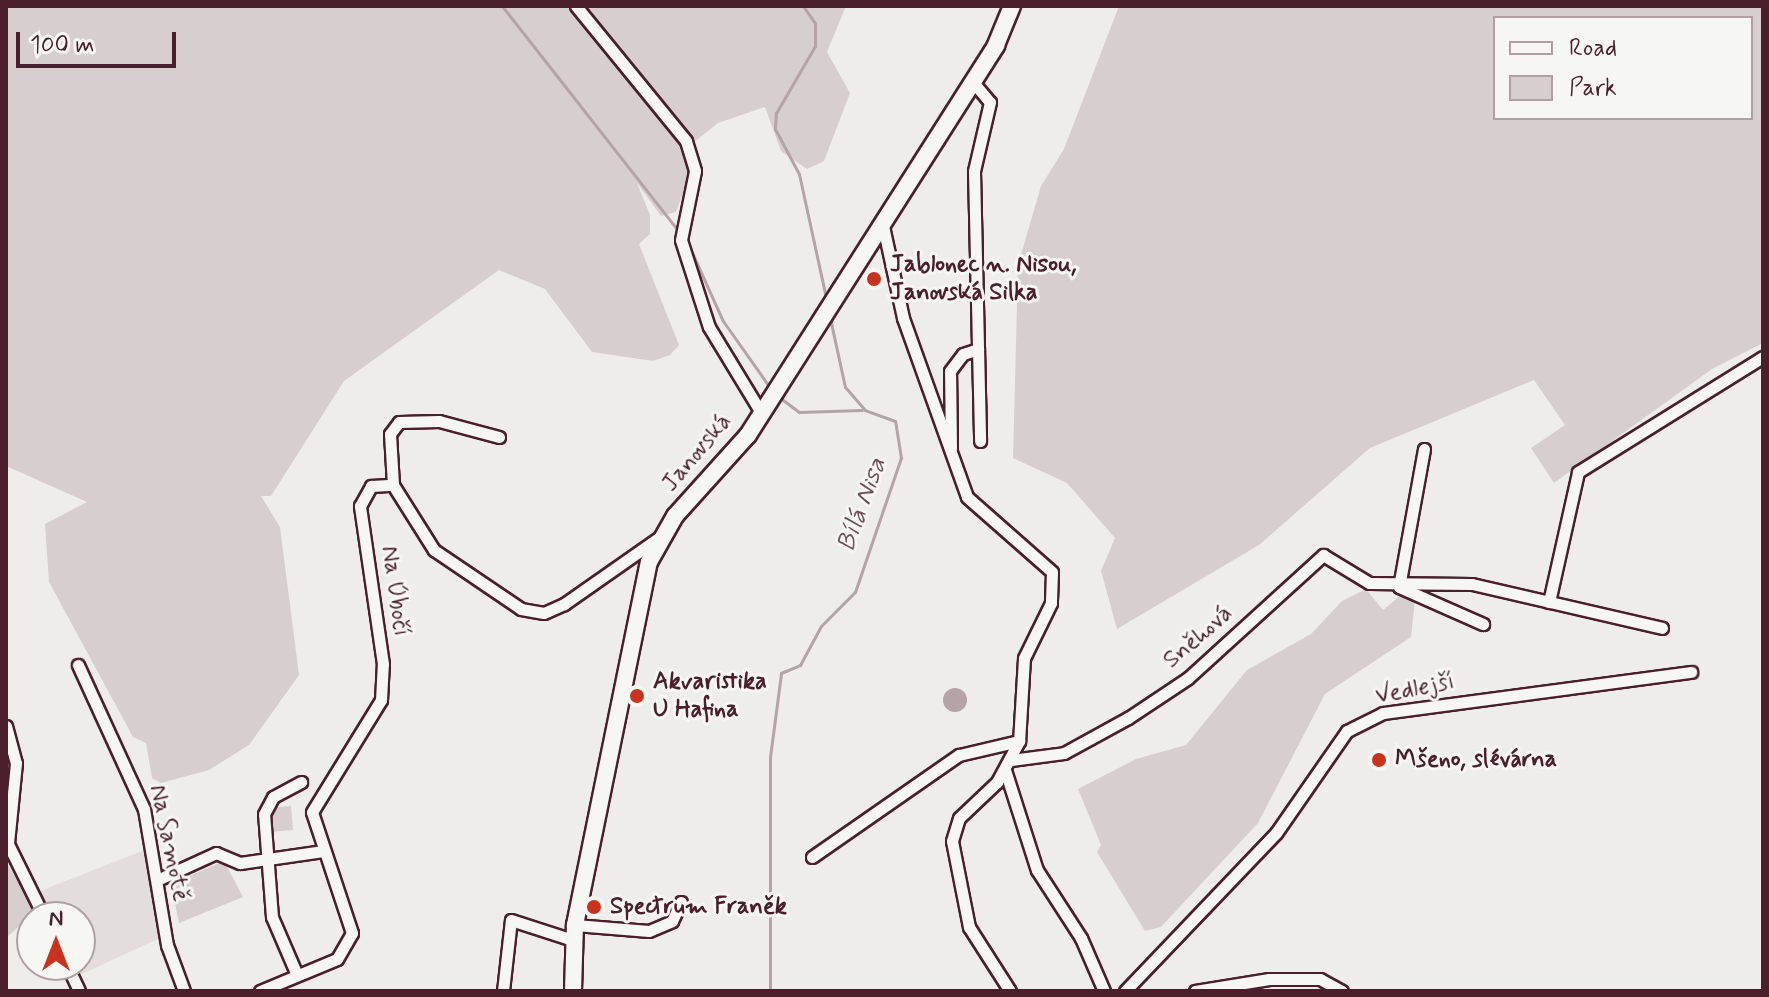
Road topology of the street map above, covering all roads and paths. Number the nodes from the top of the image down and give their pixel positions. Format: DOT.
graph roads {
  1 [pos="576,6"];
  2 [pos="1012,6"];
  3 [pos="973,82"];
  4 [pos="883,226"];
  5 [pos="978,349"];
  6 [pos="1763,357"];
  7 [pos="763,406"];
  8 [pos="499,437"];
  9 [pos="980,441"];
  10 [pos="1424,449"];
  11 [pos="951,452"];
  12 [pos="393,485"];
  13 [pos="661,536"];
  14 [pos="1399,587"];
  15 [pos="1549,602"];
  16 [pos="1483,624"];
  17 [pos="1662,628"];
  18 [pos="78,665"];
  19 [pos="1691,672"];
  20 [pos="6,726"];
  21 [pos="1019,741"];
  22 [pos="1008,765"];
  23 [pos="301,782"];
  24 [pos="7,841"];
  25 [pos="323,851"];
  26 [pos="812,857"];
  27 [pos="268,861"];
  28 [pos="157,880"];
  29 [pos="36,901"];
  30 [pos="681,902"];
  31 [pos="574,932"];
  32 [pos="297,975"];
  33 [pos="184,991"];
  34 [pos="260,991"];
  35 [pos="503,991"];
  36 [pos="573,991"];
  37 [pos="1010,991"];
  38 [pos="1104,991"];
  39 [pos="1125,991"];
  40 [pos="1195,991"];
  41 [pos="1342,991"];
  1 -- 7 [label="street"];
  2 -- 3 [label="street, Janovská"];
  3 -- 4 [label="street, Janovská"];
  3 -- 5 [label="street"];
  4 -- 7 [label="street, Janovská"];
  4 -- 11 [label="street"];
  5 -- 9 [label="street"];
  5 -- 11 [label="street"];
  6 -- 15 [label="street"];
  7 -- 13 [label="street, Janovská"];
  8 -- 12 [label="street"];
  10 -- 14 [label="street"];
  11 -- 21 [label="street"];
  12 -- 13 [label="street, Na Úbočí"];
  12 -- 25 [label="street, Na Úbočí"];
  13 -- 31 [label="street, Janovská"];
  14 -- 15 [label="street, Sněhová"];
  14 -- 16 [label="street, Sněhová"];
  14 -- 22 [label="street, Sněhová"];
  15 -- 17 [label="street, Sněhová"];
  18 -- 28 [label="street, Na Samotě"];
  19 -- 39 [label="street, Vedlejší"];
  20 -- 24 [label="street"];
  21 -- 22 [label="street"];
  21 -- 26 [label="street"];
  22 -- 37 [label="street"];
  22 -- 38 [label="street"];
  23 -- 27 [label="street"];
  24 -- 29 [label="street"];
  25 -- 27 [label="street"];
  25 -- 32 [label="street, Na Úbočí"];
  27 -- 28 [label="street"];
  27 -- 32 [label="street"];
  28 -- 33 [label="street, Na Samotě"];
  30 -- 31 [label="street"];
  31 -- 35 [label="street"];
  31 -- 36 [label="street, Janovská"];
  32 -- 34 [label="street, Na Úbočí"];
  40 -- 41 [label="street"];
}
